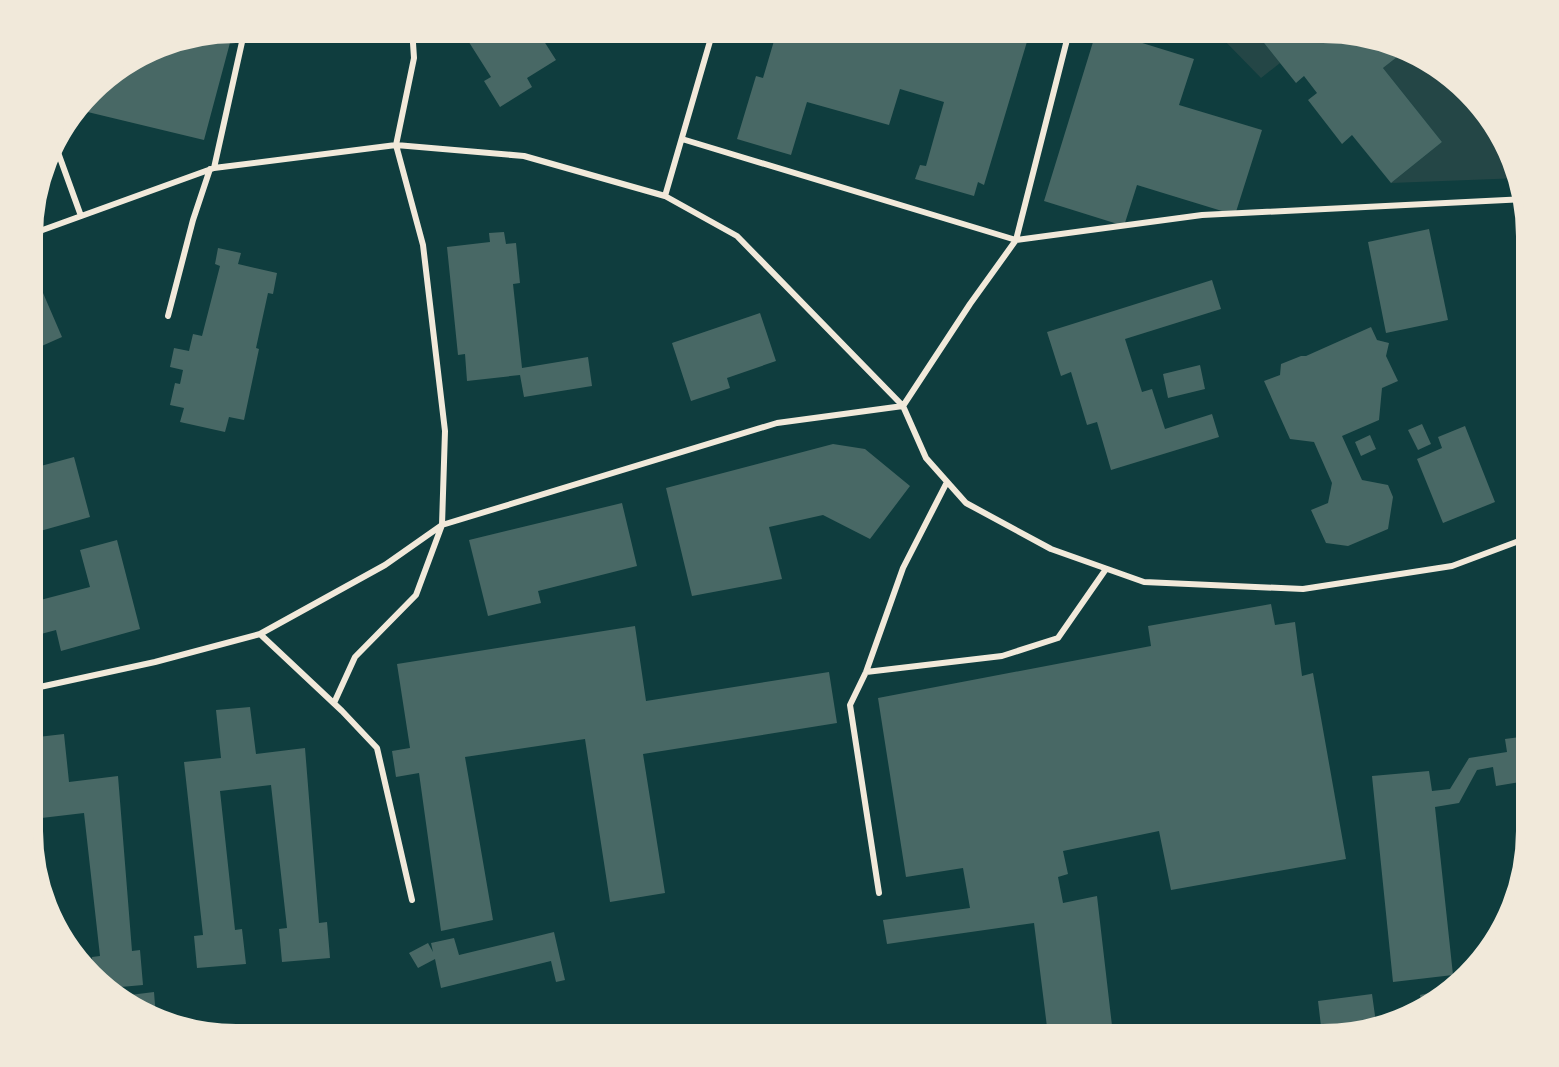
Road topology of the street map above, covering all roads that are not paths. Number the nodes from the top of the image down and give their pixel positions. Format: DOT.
graph roads {
  1 [pos="243,38"];
  2 [pos="413,38"];
  3 [pos="711,38"];
  4 [pos="1067,38"];
  5 [pos="682,139"];
  6 [pos="396,145"];
  7 [pos="58,151"];
  8 [pos="212,169"];
  9 [pos="665,196"];
  10 [pos="1517,200"];
  11 [pos="81,216"];
  12 [pos="38,232"];
  13 [pos="1016,240"];
  14 [pos="168,316"];
  15 [pos="903,406"];
  16 [pos="947,482"];
  17 [pos="442,525"];
  18 [pos="1521,540"];
  19 [pos="1106,569"];
  20 [pos="260,634"];
  21 [pos="866,672"];
  22 [pos="38,687"];
  23 [pos="334,703"];
  24 [pos="879,893"];
  25 [pos="412,900"];
  1 -- 8 [label="lane"];
  2 -- 6 [label="lane"];
  3 -- 5 [label="lane"];
  4 -- 13 [label="lane"];
  5 -- 9 [label="lane"];
  5 -- 13 [label="lane"];
  6 -- 8 [label="lane"];
  6 -- 9 [label="lane"];
  6 -- 17 [label="lane"];
  7 -- 11 [label="lane"];
  8 -- 11 [label="lane"];
  8 -- 14 [label="lane"];
  9 -- 15 [label="lane"];
  10 -- 13 [label="lane"];
  11 -- 12 [label="lane"];
  13 -- 15 [label="lane"];
  15 -- 16 [label="lane"];
  15 -- 17 [label="lane"];
  16 -- 19 [label="lane"];
  16 -- 21 [label="lane"];
  17 -- 20 [label="lane"];
  17 -- 23 [label="lane"];
  18 -- 19 [label="lane"];
  19 -- 21 [label="lane"];
  20 -- 22 [label="lane"];
  20 -- 23 [label="lane"];
  21 -- 24 [label="lane"];
  23 -- 25 [label="lane"];
}
